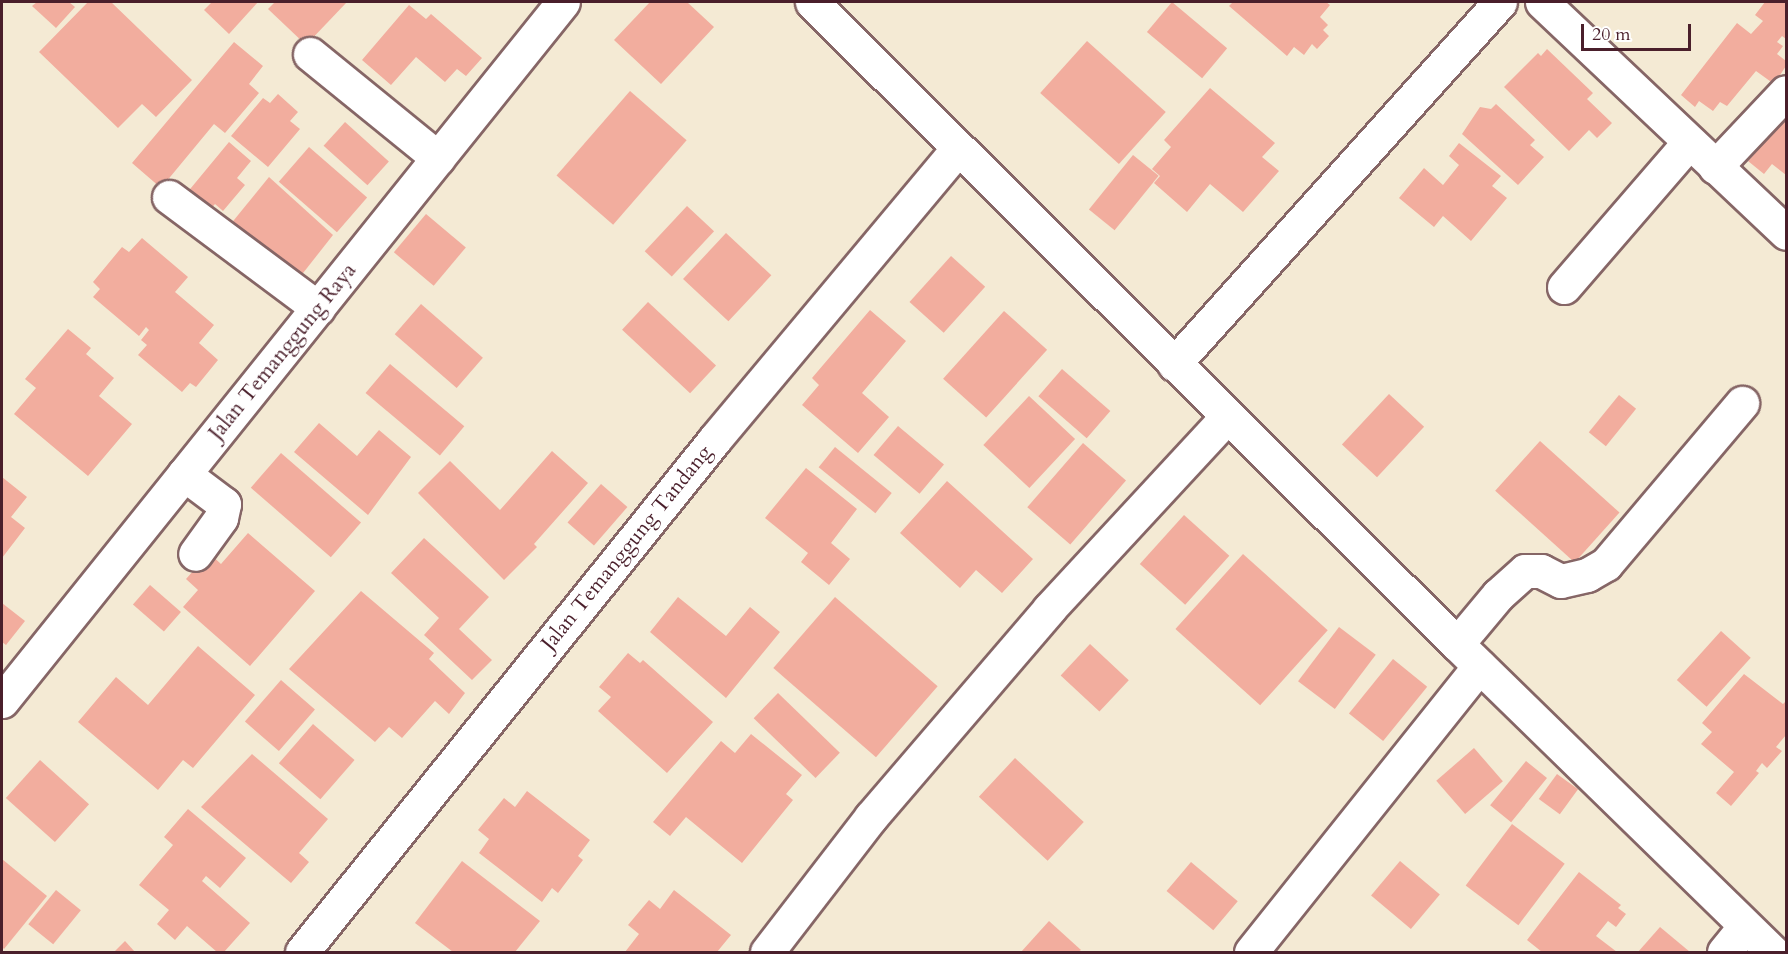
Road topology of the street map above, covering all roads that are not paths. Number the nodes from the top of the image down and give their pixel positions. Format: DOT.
graph roads {
  1 [pos="563,2"];
  2 [pos="812,2"];
  3 [pos="1500,2"];
  4 [pos="1542,2"];
  5 [pos="310,54"];
  6 [pos="1786,92"];
  7 [pos="1689,142"];
  8 [pos="958,148"];
  9 [pos="438,158"];
  10 [pos="1715,167"];
  11 [pos="169,197"];
  12 [pos="1786,233"];
  13 [pos="1564,287"];
  14 [pos="318,308"];
  15 [pos="1174,364"];
  16 [pos="1742,403"];
  17 [pos="1227,417"];
  18 [pos="184,474"];
  19 [pos="195,554"];
  20 [pos="1468,655"];
  21 [pos="2,701"];
  22 [pos="1745,926"];
  23 [pos="302,952"];
  24 [pos="767,952"];
  25 [pos="1251,952"];
  26 [pos="1724,952"];
  27 [pos="1773,952"];
  1 -- 9 [label="street, Jalan Temanggung Raya"];
  2 -- 8 [label="street"];
  3 -- 15 [label="street"];
  4 -- 7 [label="street"];
  5 -- 9 [label="street"];
  6 -- 10 [label="street"];
  7 -- 10 [label="street"];
  7 -- 13 [label="street"];
  8 -- 15 [label="street"];
  8 -- 23 [label="street, Jalan Temanggung Tandang"];
  9 -- 14 [label="street, Jalan Temanggung Raya"];
  10 -- 12 [label="street"];
  11 -- 14 [label="street"];
  14 -- 18 [label="street, Jalan Temanggung Raya"];
  15 -- 17 [label="street"];
  16 -- 20 [label="street"];
  17 -- 20 [label="street"];
  17 -- 24 [label="street"];
  18 -- 19 [label="street"];
  18 -- 21 [label="street, Jalan Temanggung Raya"];
  20 -- 22 [label="street"];
  20 -- 25 [label="street"];
  22 -- 26 [label="street"];
  22 -- 27 [label="street"];
}
